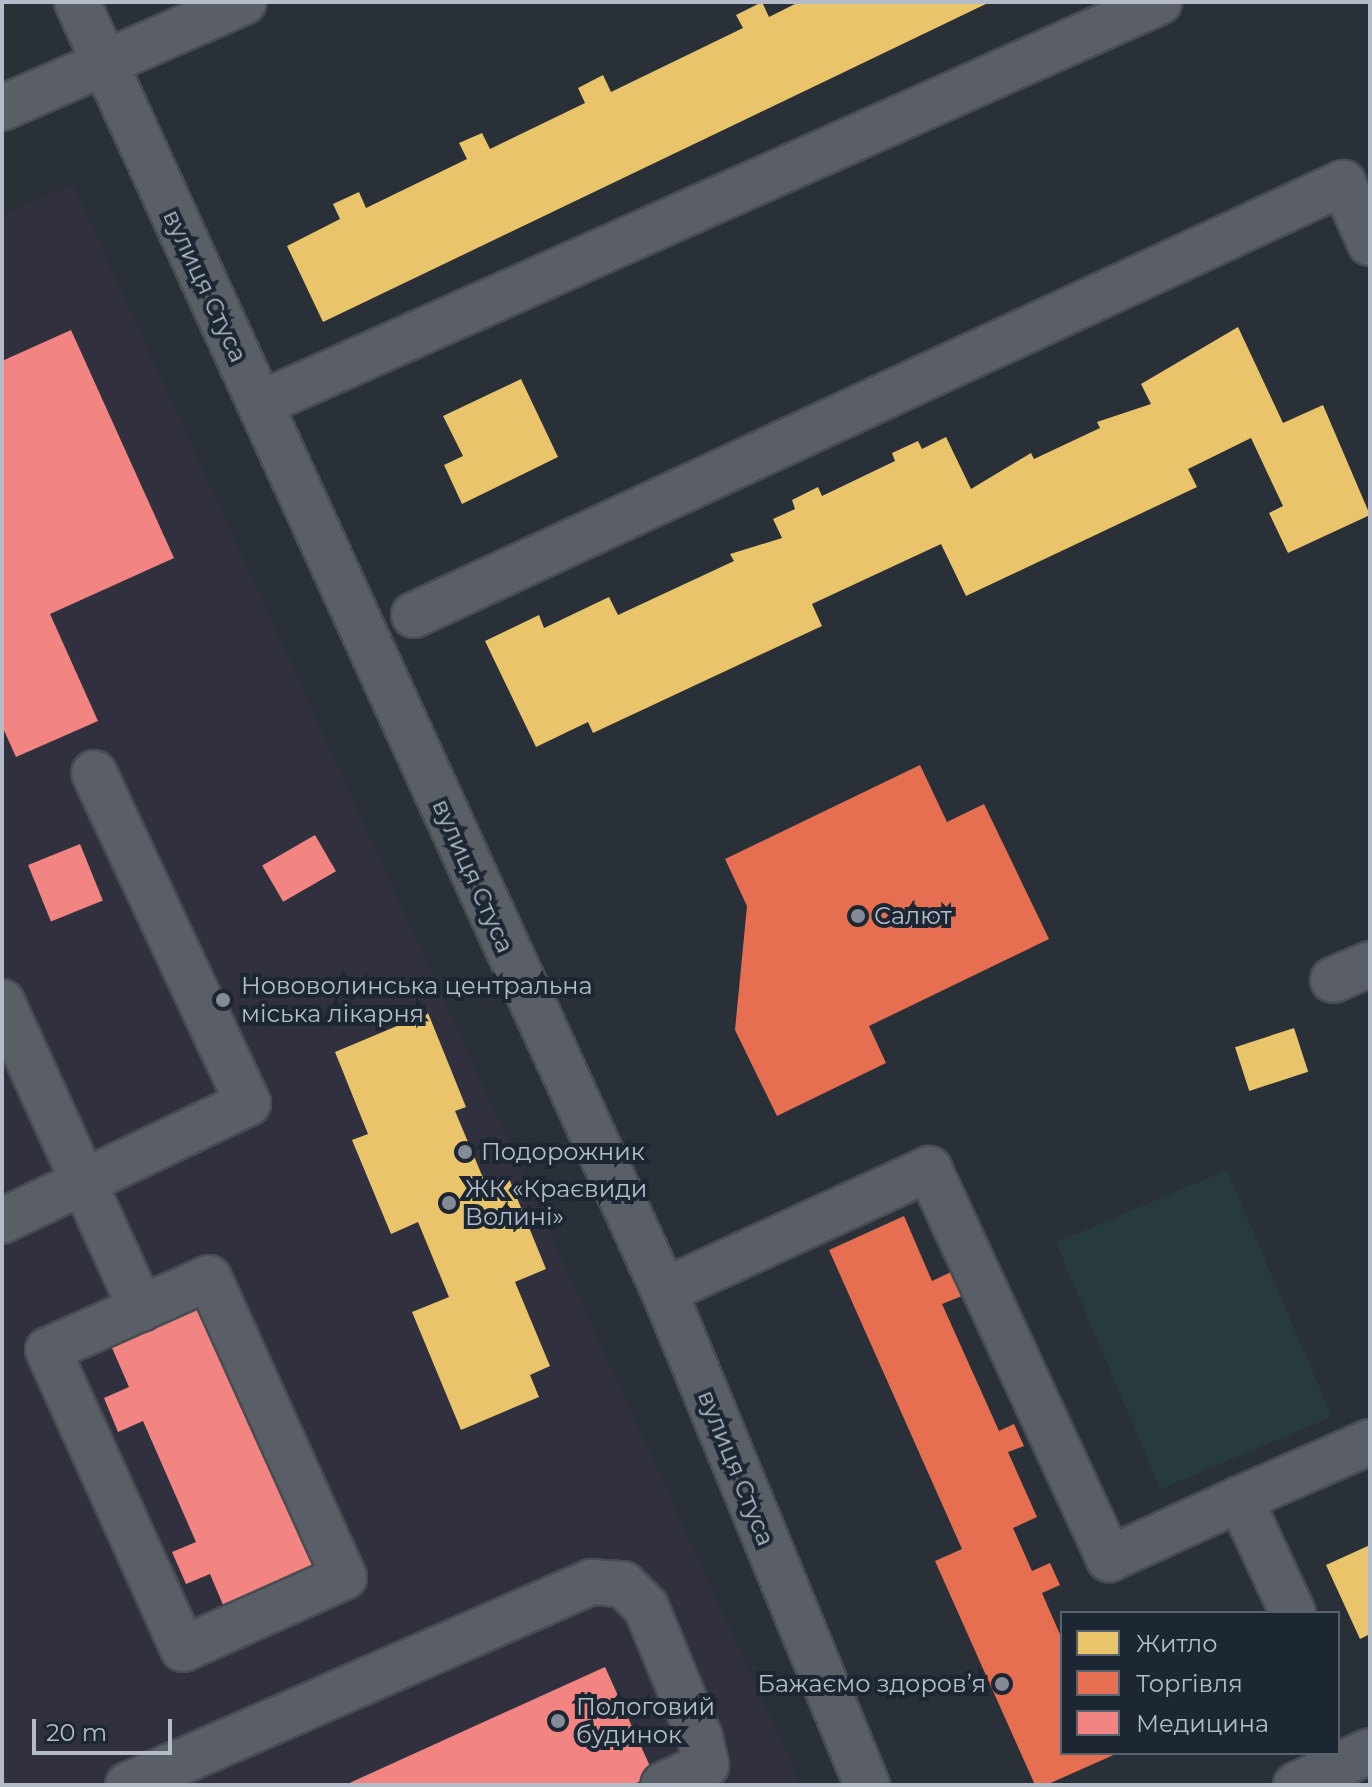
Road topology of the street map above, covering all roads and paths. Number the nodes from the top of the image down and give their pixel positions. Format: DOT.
graph roads {
  1 [pos="77,2"];
  2 [pos="244,2"];
  3 [pos="1159,2"];
  4 [pos="100,63"];
  5 [pos="2,108"];
  6 [pos="1370,243"];
  7 [pos="260,404"];
  8 [pos="414,615"];
  9 [pos="94,773"];
  10 [pos="2,1002"];
  11 [pos="80,1184"];
  12 [pos="2,1221"];
  13 [pos="664,1291"];
  14 [pos="141,1309"];
  15 [pos="1370,1442"];
  16 [pos="1240,1499"];
  17 [pos="1292,1611"];
  18 [pos="1370,1751"];
  19 [pos="180,1774"];
  20 [pos="128,1785"];
  21 [pos="663,1785"];
  22 [pos="867,1785"];
  23 [pos="1296,1785"];
  1 -- 4 [label="street, вулиця Стуса"];
  2 -- 4 [label="street"];
  3 -- 7 [label="street"];
  4 -- 5 [label="street"];
  4 -- 7 [label="street, вулиця Стуса"];
  6 -- 8 [label="street"];
  7 -- 13 [label="street, вулиця Стуса"];
  9 -- 11 [label="street"];
  10 -- 11 [label="street"];
  11 -- 12 [label="street"];
  11 -- 14 [label="street"];
  13 -- 16 [label="street"];
  13 -- 22 [label="street, вулиця Стуса"];
  14 -- 14 [label="street"];
  15 -- 16 [label="street"];
  16 -- 17 [label="street"];
  18 -- 23 [label="street"];
  19 -- 20 [label="street"];
  19 -- 21 [label="street"];
}
